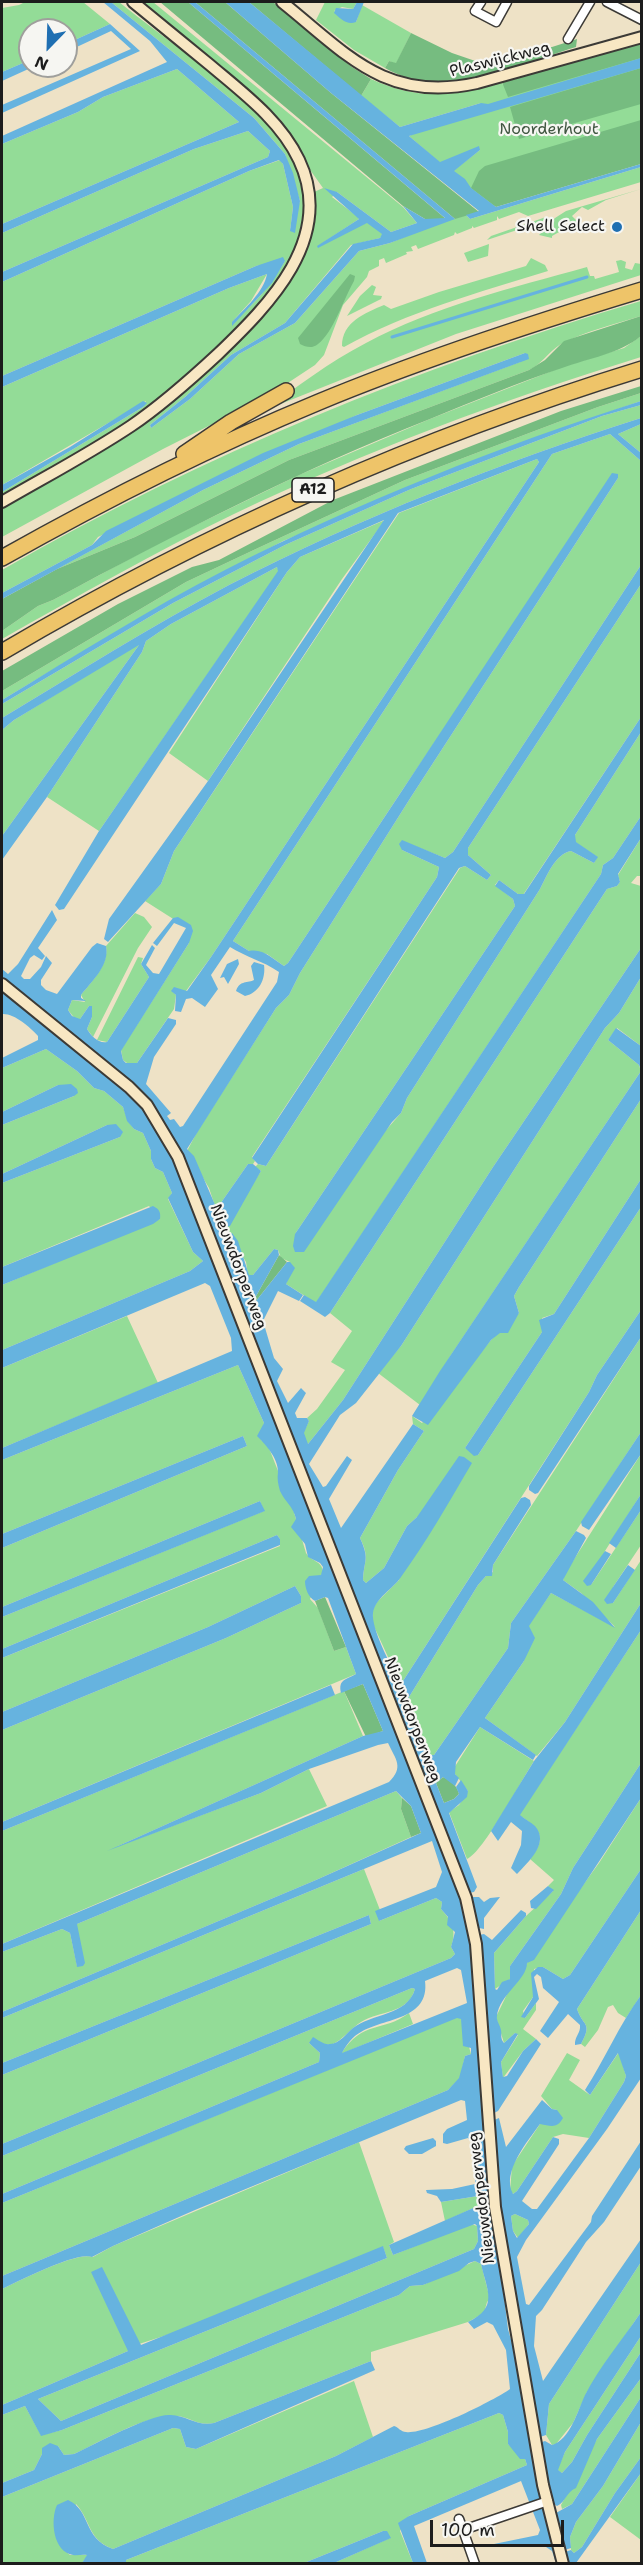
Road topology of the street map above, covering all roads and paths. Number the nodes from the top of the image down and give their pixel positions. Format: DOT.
graph roads {
  1 [pos="133,2"];
  2 [pos="282,2"];
  3 [pos="481,2"];
  4 [pos="507,2"];
  5 [pos="590,2"];
  6 [pos="607,2"];
  7 [pos="642,20"];
  8 [pos="642,37"];
  9 [pos="568,39"];
  10 [pos="642,290"];
  11 [pos="642,369"];
  12 [pos="285,391"];
  13 [pos="136,486"];
  14 [pos="2,502"];
  15 [pos="2,558"];
  16 [pos="2,652"];
  17 [pos="2,984"];
  18 [pos="548,2501"];
  19 [pos="459,2519"];
  20 [pos="464,2530"];
  21 [pos="475,2564"];
  22 [pos="563,2564"];
  1 -- 14 [label="street"];
  2 -- 8 [label="street, Plaswijckweg"];
  3 -- 4 [label="street"];
  5 -- 9 [label="street"];
  6 -- 7 [label="street"];
  10 -- 13 [label="highway"];
  11 -- 16 [label="highway, A12"];
  12 -- 13 [label="highway"];
  13 -- 15 [label="highway"];
  17 -- 18 [label="street, Nieuwdorperweg"];
  18 -- 20 [label="street"];
  18 -- 22 [label="street, Nieuwdorperweg"];
  19 -- 20 [label="street"];
  20 -- 21 [label="street"];
}
